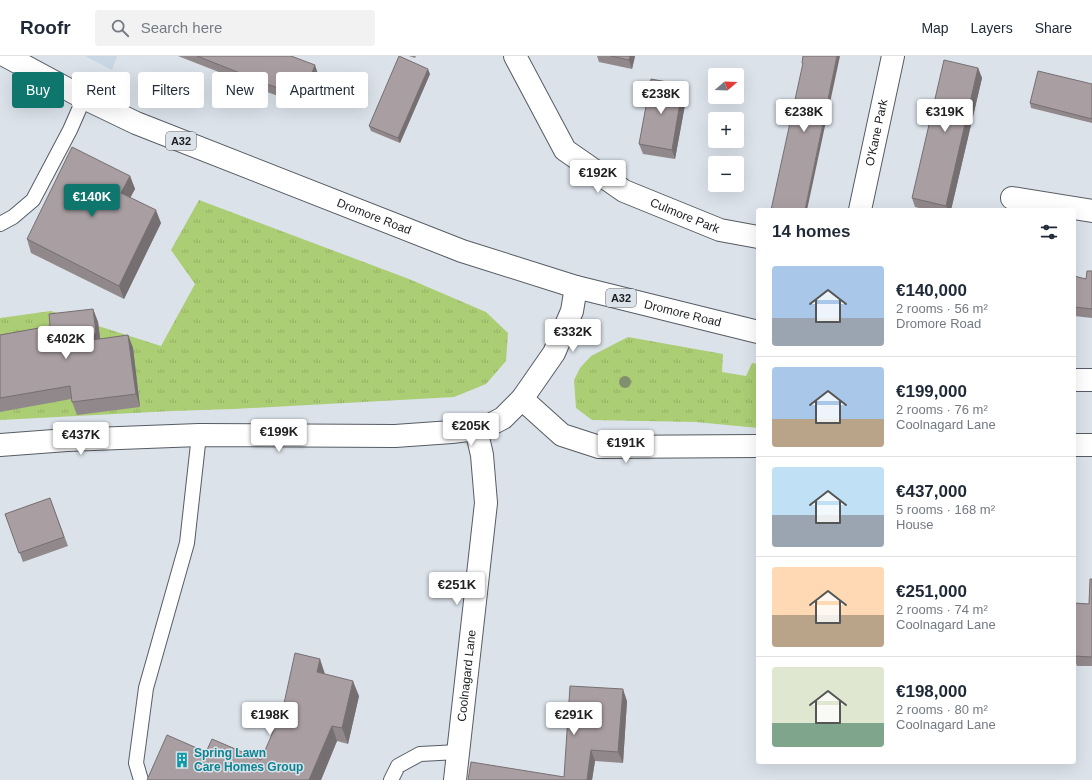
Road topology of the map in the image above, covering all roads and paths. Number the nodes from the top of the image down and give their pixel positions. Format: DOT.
graph roads {
  1 [pos="6,56"];
  2 [pos="515,56"];
  3 [pos="893,56"];
  4 [pos="72,92"];
  5 [pos="80,108"];
  6 [pos="105,108"];
  7 [pos="1012,198"];
  8 [pos="860,208"];
  9 [pos="1074,208"];
  10 [pos="1076,208"];
  11 [pos="1092,211"];
  12 [pos="0,224"];
  13 [pos="756,237"];
  14 [pos="576,286"];
  15 [pos="756,331"];
  16 [pos="1076,380"];
  17 [pos="1092,380"];
  18 [pos="522,399"];
  19 [pos="476,429"];
  20 [pos="199,435"];
  21 [pos="0,445"];
  22 [pos="1076,445"];
  23 [pos="1092,445"];
  24 [pos="756,446"];
  25 [pos="458,752"];
  26 [pos="141,780"];
  27 [pos="392,780"];
  28 [pos="455,780"];
  1 -- 4 [label="main road, Dromore Road / A32"];
  2 -- 13 [label="main road, Culmore Park"];
  3 -- 8 [label="main road, O'Kane Park"];
  5 -- 12 [label="lane"];
  6 -- 14 [label="main road, Dromore Road / A32"];
  7 -- 9 [label="main road"];
  10 -- 11 [label="main road"];
  14 -- 15 [label="main road, Dromore Road / A32"];
  14 -- 18 [label="main road"];
  16 -- 17 [label="main road"];
  18 -- 19 [label="main road"];
  18 -- 24 [label="main road"];
  19 -- 20 [label="main road"];
  19 -- 25 [label="main road, Coolnagard Lane"];
  20 -- 21 [label="main road"];
  20 -- 26 [label="lane"];
  22 -- 23 [label="main road"];
  25 -- 27 [label="lane"];
  25 -- 28 [label="main road, Coolnagard Lane"];
}
